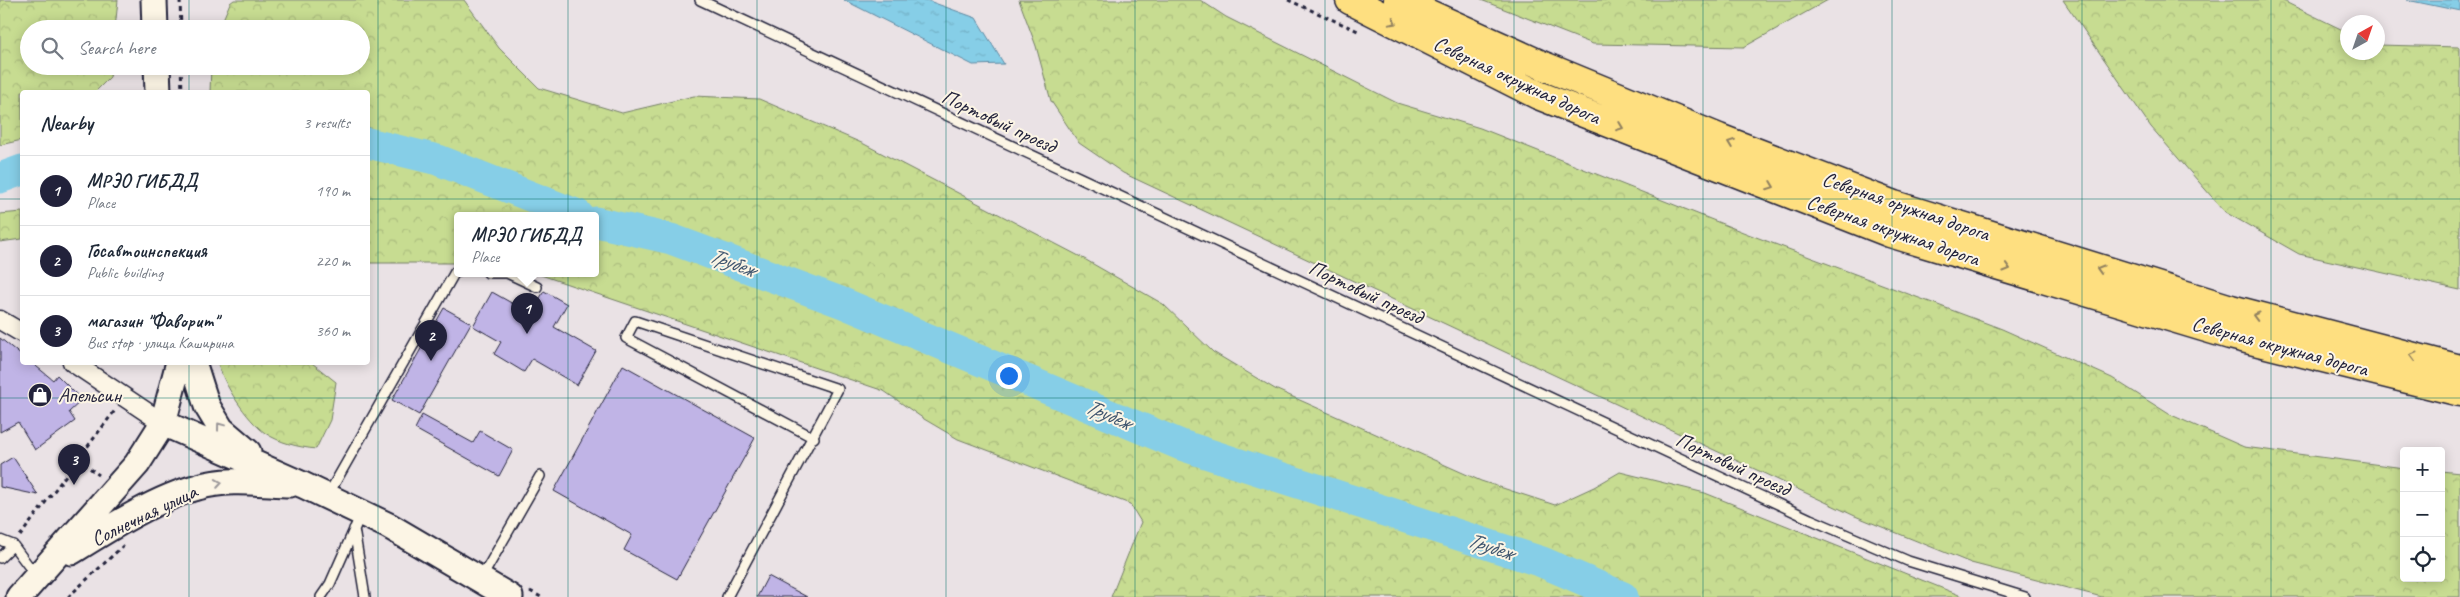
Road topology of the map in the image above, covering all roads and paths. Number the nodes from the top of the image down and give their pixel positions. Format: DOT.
graph roads {
  1 [pos="154,0"];
  2 [pos="180,0"];
  3 [pos="700,0"];
  4 [pos="1350,0"];
  5 [pos="1398,0"];
  6 [pos="155,20"];
  7 [pos="181,20"];
  8 [pos="157,75"];
  9 [pos="181,75"];
  10 [pos="158,90"];
  11 [pos="182,90"];
  12 [pos="454,274"];
  13 [pos="516,277"];
  14 [pos="537,287"];
  15 [pos="0,320"];
  16 [pos="20,332"];
  17 [pos="77,365"];
  18 [pos="179,365"];
  19 [pos="194,365"];
  20 [pos="2460,369"];
  21 [pos="2460,392"];
  22 [pos="125,396"];
  23 [pos="162,423"];
  24 [pos="814,438"];
  25 [pos="269,470"];
  26 [pos="540,476"];
  27 [pos="303,485"];
  28 [pos="327,497"];
  29 [pos="358,521"];
  30 [pos="0,540"];
  31 [pos="127,543"];
  32 [pos="13,545"];
  33 [pos="0,558"];
  34 [pos="43,571"];
  35 [pos="480,579"];
  36 [pos="19,597"];
  37 [pos="68,597"];
  38 [pos="321,597"];
  39 [pos="366,597"];
  40 [pos="510,597"];
  41 [pos="727,597"];
  42 [pos="2025,597"];
  1 -- 6 [label="main road"];
  2 -- 7 [label="path"];
  3 -- 42 [label="lane, Портовый проезд"];
  4 -- 21 [label="main road, Северная окружная дорога, one-way"];
  20 -- 5 [label="main road, Северная оружная дорога, one-way"];
  8 -- 10 [label="main road"];
  9 -- 11 [label="path"];
  12 -- 28 [label="lane"];
  13 -- 14 [label="lane"];
  15 -- 16 [label="street"];
  17 -- 22 [label="street"];
  18 -- 23 [label="main road"];
  25 -- 19 [label="main road, one-way"];
  22 -- 23 [label="street"];
  22 -- 32 [label="path"];
  23 -- 25 [label="main road, Солнечная улица"];
  23 -- 34 [label="main road"];
  24 -- 24 [label="lane"];
  24 -- 41 [label="lane"];
  25 -- 27 [label="main road, Солнечная улица"];
  26 -- 35 [label="lane"];
  27 -- 28 [label="main road, Солнечная улица"];
  34 -- 27 [label="main road, Солнечная улица, one-way"];
  28 -- 29 [label="main road, Солнечная улица"];
  29 -- 35 [label="main road, Солнечная улица"];
  29 -- 38 [label="lane"];
  29 -- 39 [label="lane"];
  30 -- 32 [label="lane"];
  31 -- 37 [label="path"];
  32 -- 33 [label="lane"];
  32 -- 34 [label="lane"];
  34 -- 36 [label="main road"];
  35 -- 40 [label="main road, Солнечная улица"];
}
